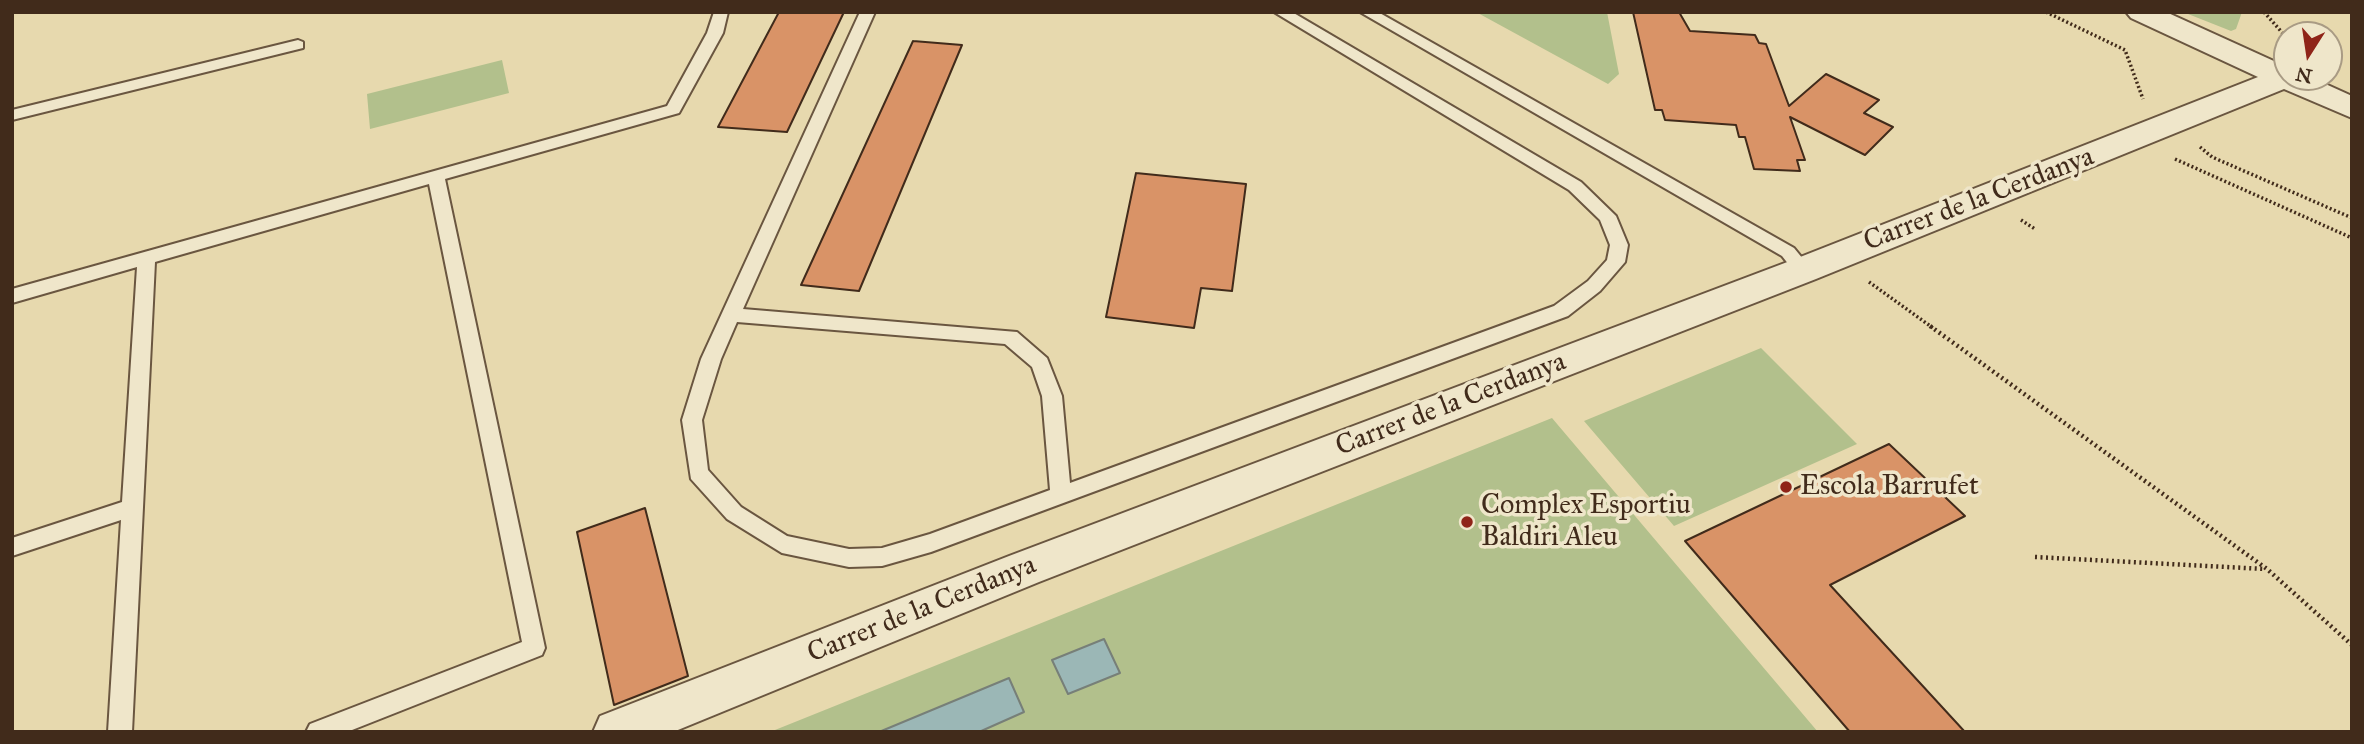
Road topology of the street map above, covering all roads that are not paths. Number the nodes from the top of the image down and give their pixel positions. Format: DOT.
graph roads {
  1 [pos="722,12"];
  2 [pos="868,12"];
  3 [pos="1281,12"];
  4 [pos="1367,12"];
  5 [pos="2141,12"];
  6 [pos="298,45"];
  7 [pos="2273,73"];
  8 [pos="2273,83"];
  9 [pos="2313,91"];
  10 [pos="2352,108"];
  11 [pos="12,115"];
  12 [pos="436,176"];
  13 [pos="146,259"];
  14 [pos="1819,263"];
  15 [pos="12,296"];
  16 [pos="731,315"];
  17 [pos="1061,494"];
  18 [pos="133,507"];
  19 [pos="12,547"];
  20 [pos="120,732"];
  21 [pos="318,732"];
  22 [pos="617,732"];
  1 -- 12 [label="lane"];
  2 -- 16 [label="lane"];
  3 -- 17 [label="lane"];
  4 -- 14 [label="lane"];
  5 -- 7 [label="street"];
  6 -- 11 [label="lane"];
  8 -- 14 [label="street, Carrer de la Cerdanya"];
  9 -- 10 [label="street"];
  12 -- 13 [label="lane"];
  12 -- 21 [label="lane"];
  13 -- 15 [label="lane"];
  13 -- 18 [label="lane"];
  14 -- 22 [label="street, Carrer de la Cerdanya"];
  16 -- 17 [label="lane"];
  16 -- 17 [label="lane"];
  18 -- 19 [label="lane"];
  18 -- 20 [label="lane"];
}
